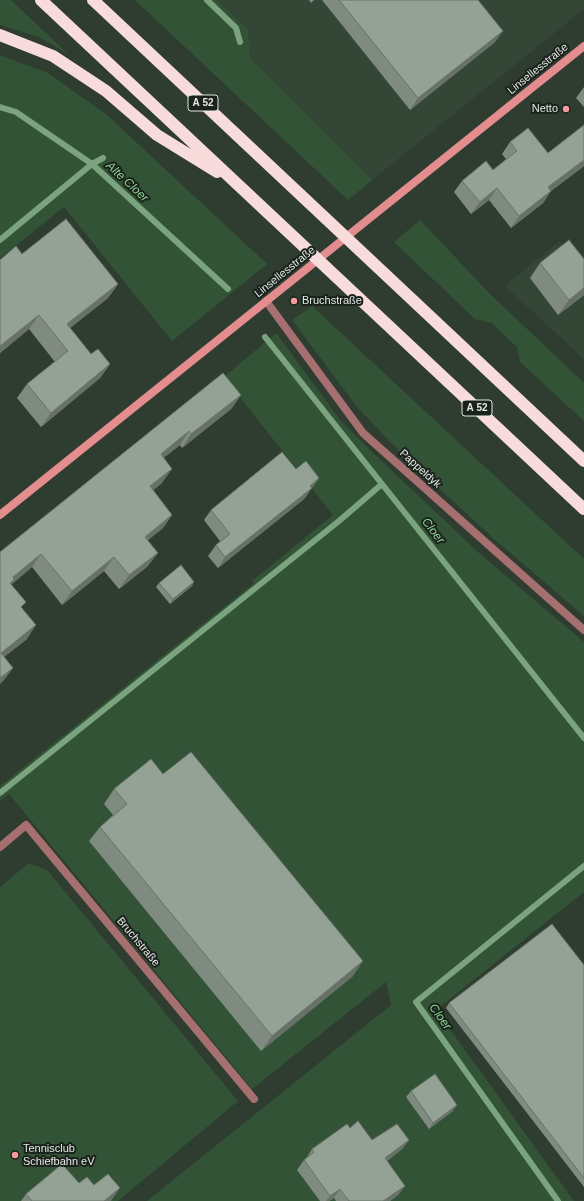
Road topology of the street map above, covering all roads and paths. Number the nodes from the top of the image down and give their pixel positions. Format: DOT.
graph roads {
  1 [pos="41,0"];
  2 [pos="93,0"];
  3 [pos="0,35"];
  4 [pos="584,46"];
  5 [pos="240,186"];
  6 [pos="266,301"];
  7 [pos="584,461"];
  8 [pos="584,509"];
  9 [pos="0,515"];
  10 [pos="584,630"];
  11 [pos="0,846"];
  12 [pos="254,1098"];
  1 -- 5 [label="highway, A 52"];
  2 -- 7 [label="highway, A 52"];
  3 -- 5 [label="highway"];
  4 -- 6 [label="street, Linsellesstraße"];
  5 -- 8 [label="highway, A 52"];
  6 -- 9 [label="street, Linsellesstraße"];
  6 -- 10 [label="street, Pappeldyk"];
  11 -- 12 [label="street, Bruchstraße"];
}
